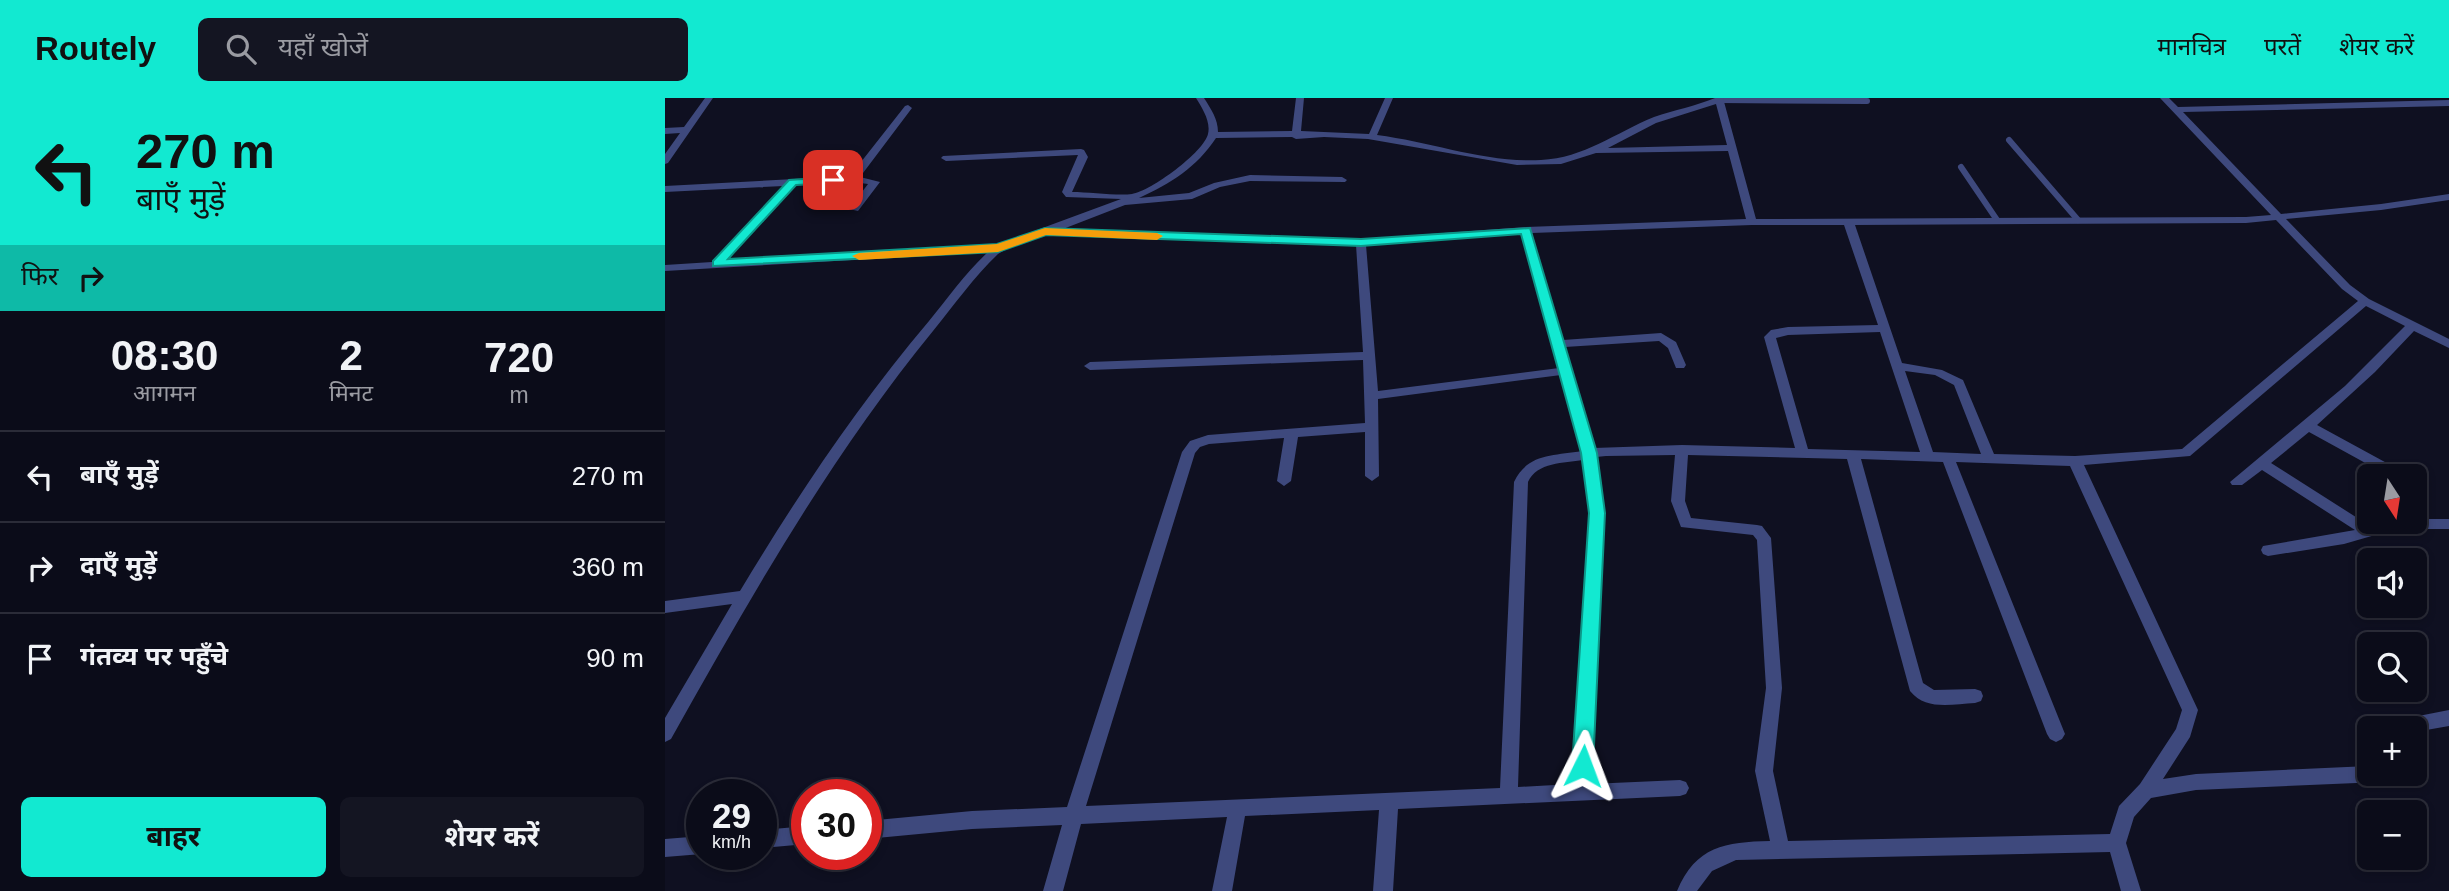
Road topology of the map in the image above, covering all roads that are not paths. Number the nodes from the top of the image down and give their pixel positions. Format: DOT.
graph roads {
  1 [pos="709,98"];
  2 [pos="1200,98"];
  3 [pos="1300,98"];
  4 [pos="1389,98"];
  5 [pos="2164,98"];
  6 [pos="1719,99"];
  7 [pos="1867,101"];
  8 [pos="2449,103"];
  9 [pos="908,108"];
  10 [pos="2176,110"];
  11 [pos="687,130"];
  12 [pos="665,131"];
  13 [pos="1213,135"];
  14 [pos="1296,136"];
  15 [pos="1372,137"];
  16 [pos="2009,140"];
  17 [pos="1733,148"];
  18 [pos="1595,151"];
  19 [pos="946,158"];
  20 [pos="665,161"];
  21 [pos="1961,167"];
  22 [pos="853,179"];
  23 [pos="1342,180"];
  24 [pos="793,182"];
  25 [pos="665,189"];
  26 [pos="1135,196"];
  27 [pos="2449,197"];
  28 [pos="1121,202"];
  29 [pos="854,209"];
  30 [pos="2276,215"];
  31 [pos="1997,219"];
  32 [pos="2078,220"];
  33 [pos="1752,222"];
  34 [pos="1849,223"];
  35 [pos="1526,230"];
  36 [pos="1045,232"];
  37 [pos="1361,242"];
  38 [pos="998,248"];
  39 [pos="717,263"];
  40 [pos="665,268"];
  41 [pos="2365,301"];
  42 [pos="2412,326"];
  43 [pos="1885,328"];
  44 [pos="1557,344"];
  45 [pos="2449,345"];
  46 [pos="1369,356"];
  47 [pos="1680,365"];
  48 [pos="1090,366"];
  49 [pos="1898,366"];
  50 [pos="1564,371"];
  51 [pos="1373,396"];
  52 [pos="2309,426"];
  53 [pos="1372,427"];
  54 [pos="1292,433"];
  55 [pos="1682,450"];
  56 [pos="1589,453"];
  57 [pos="1803,453"];
  58 [pos="1853,455"];
  59 [pos="1928,456"];
  60 [pos="1947,456"];
  61 [pos="1989,457"];
  62 [pos="2075,461"];
  63 [pos="2261,463"];
  64 [pos="2378,464"];
  65 [pos="1372,476"];
  66 [pos="1284,481"];
  67 [pos="2237,482"];
  68 [pos="2427,524"];
  69 [pos="2449,524"];
  70 [pos="2357,525"];
  71 [pos="2361,534"];
  72 [pos="2267,550"];
  73 [pos="744,596"];
  74 [pos="665,607"];
  75 [pos="1975,696"];
  76 [pos="2449,718"];
  77 [pos="2427,722"];
  78 [pos="665,734"];
  79 [pos="2056,734"];
  80 [pos="2357,775"];
  81 [pos="1680,788"];
  82 [pos="2146,790"];
  83 [pos="1581,792"];
  84 [pos="1509,794"];
  85 [pos="1389,800"];
  86 [pos="1238,807"];
  87 [pos="1072,815"];
  88 [pos="882,828"];
  89 [pos="2117,843"];
  90 [pos="686,846"];
  91 [pos="665,848"];
  92 [pos="1781,850"];
  93 [pos="1053,891"];
  94 [pos="1222,891"];
  95 [pos="1383,891"];
  96 [pos="1687,891"];
  97 [pos="2130,891"];
  1 -- 11 [label="street"];
  2 -- 13 [label="street"];
  3 -- 14 [label="street"];
  4 -- 15 [label="street"];
  5 -- 10 [label="street"];
  6 -- 7 [label="lane"];
  6 -- 17 [label="street"];
  6 -- 18 [label="street"];
  8 -- 10 [label="street"];
  9 -- 22 [label="street"];
  10 -- 30 [label="street"];
  11 -- 12 [label="street"];
  11 -- 20 [label="street"];
  13 -- 14 [label="street"];
  13 -- 26 [label="street"];
  14 -- 15 [label="street"];
  15 -- 18 [label="street"];
  16 -- 32 [label="lane"];
  17 -- 18 [label="street"];
  17 -- 33 [label="street"];
  19 -- 26 [label="street"];
  21 -- 31 [label="lane"];
  22 -- 24 [label="street"];
  22 -- 29 [label="street"];
  23 -- 28 [label="street"];
  24 -- 25 [label="street"];
  24 -- 39 [label="street"];
  26 -- 28 [label="street"];
  27 -- 30 [label="street"];
  28 -- 36 [label="street"];
  30 -- 32 [label="street"];
  30 -- 41 [label="street"];
  31 -- 32 [label="street"];
  31 -- 34 [label="street"];
  33 -- 34 [label="street"];
  33 -- 35 [label="street"];
  34 -- 43 [label="street"];
  35 -- 37 [label="street"];
  35 -- 44 [label="street"];
  36 -- 37 [label="street"];
  36 -- 38 [label="street"];
  37 -- 46 [label="street"];
  38 -- 39 [label="street"];
  38 -- 73 [label="street"];
  39 -- 40 [label="street"];
  41 -- 42 [label="street"];
  41 -- 62 [label="street"];
  42 -- 45 [label="street"];
  42 -- 52 [label="street"];
  43 -- 49 [label="street"];
  43 -- 57 [label="street"];
  44 -- 47 [label="street"];
  44 -- 50 [label="street"];
  46 -- 48 [label="street"];
  46 -- 51 [label="street"];
  49 -- 59 [label="street"];
  49 -- 61 [label="street"];
  50 -- 51 [label="street"];
  50 -- 56 [label="street"];
  51 -- 53 [label="street"];
  52 -- 63 [label="street"];
  52 -- 64 [label="street"];
  53 -- 54 [label="street"];
  53 -- 65 [label="street"];
  54 -- 66 [label="street"];
  54 -- 87 [label="street"];
  55 -- 56 [label="street"];
  55 -- 57 [label="street"];
  55 -- 92 [label="street"];
  56 -- 83 [label="street"];
  56 -- 84 [label="street"];
  57 -- 58 [label="street"];
  58 -- 59 [label="street"];
  58 -- 75 [label="street"];
  59 -- 60 [label="street"];
  60 -- 61 [label="street"];
  60 -- 79 [label="street"];
  61 -- 62 [label="street"];
  62 -- 82 [label="street"];
  63 -- 67 [label="street"];
  63 -- 70 [label="street"];
  68 -- 69 [label="street"];
  71 -- 72 [label="street"];
  73 -- 74 [label="street"];
  73 -- 78 [label="street"];
  76 -- 77 [label="street"];
  80 -- 82 [label="street"];
  81 -- 83 [label="street"];
  82 -- 89 [label="street"];
  83 -- 84 [label="street"];
  84 -- 85 [label="street"];
  85 -- 86 [label="street"];
  85 -- 95 [label="street"];
  86 -- 87 [label="street"];
  86 -- 94 [label="street"];
  87 -- 88 [label="street"];
  87 -- 93 [label="street"];
  89 -- 92 [label="street"];
  89 -- 97 [label="street"];
  90 -- 91 [label="street"];
  92 -- 96 [label="street"];
}
